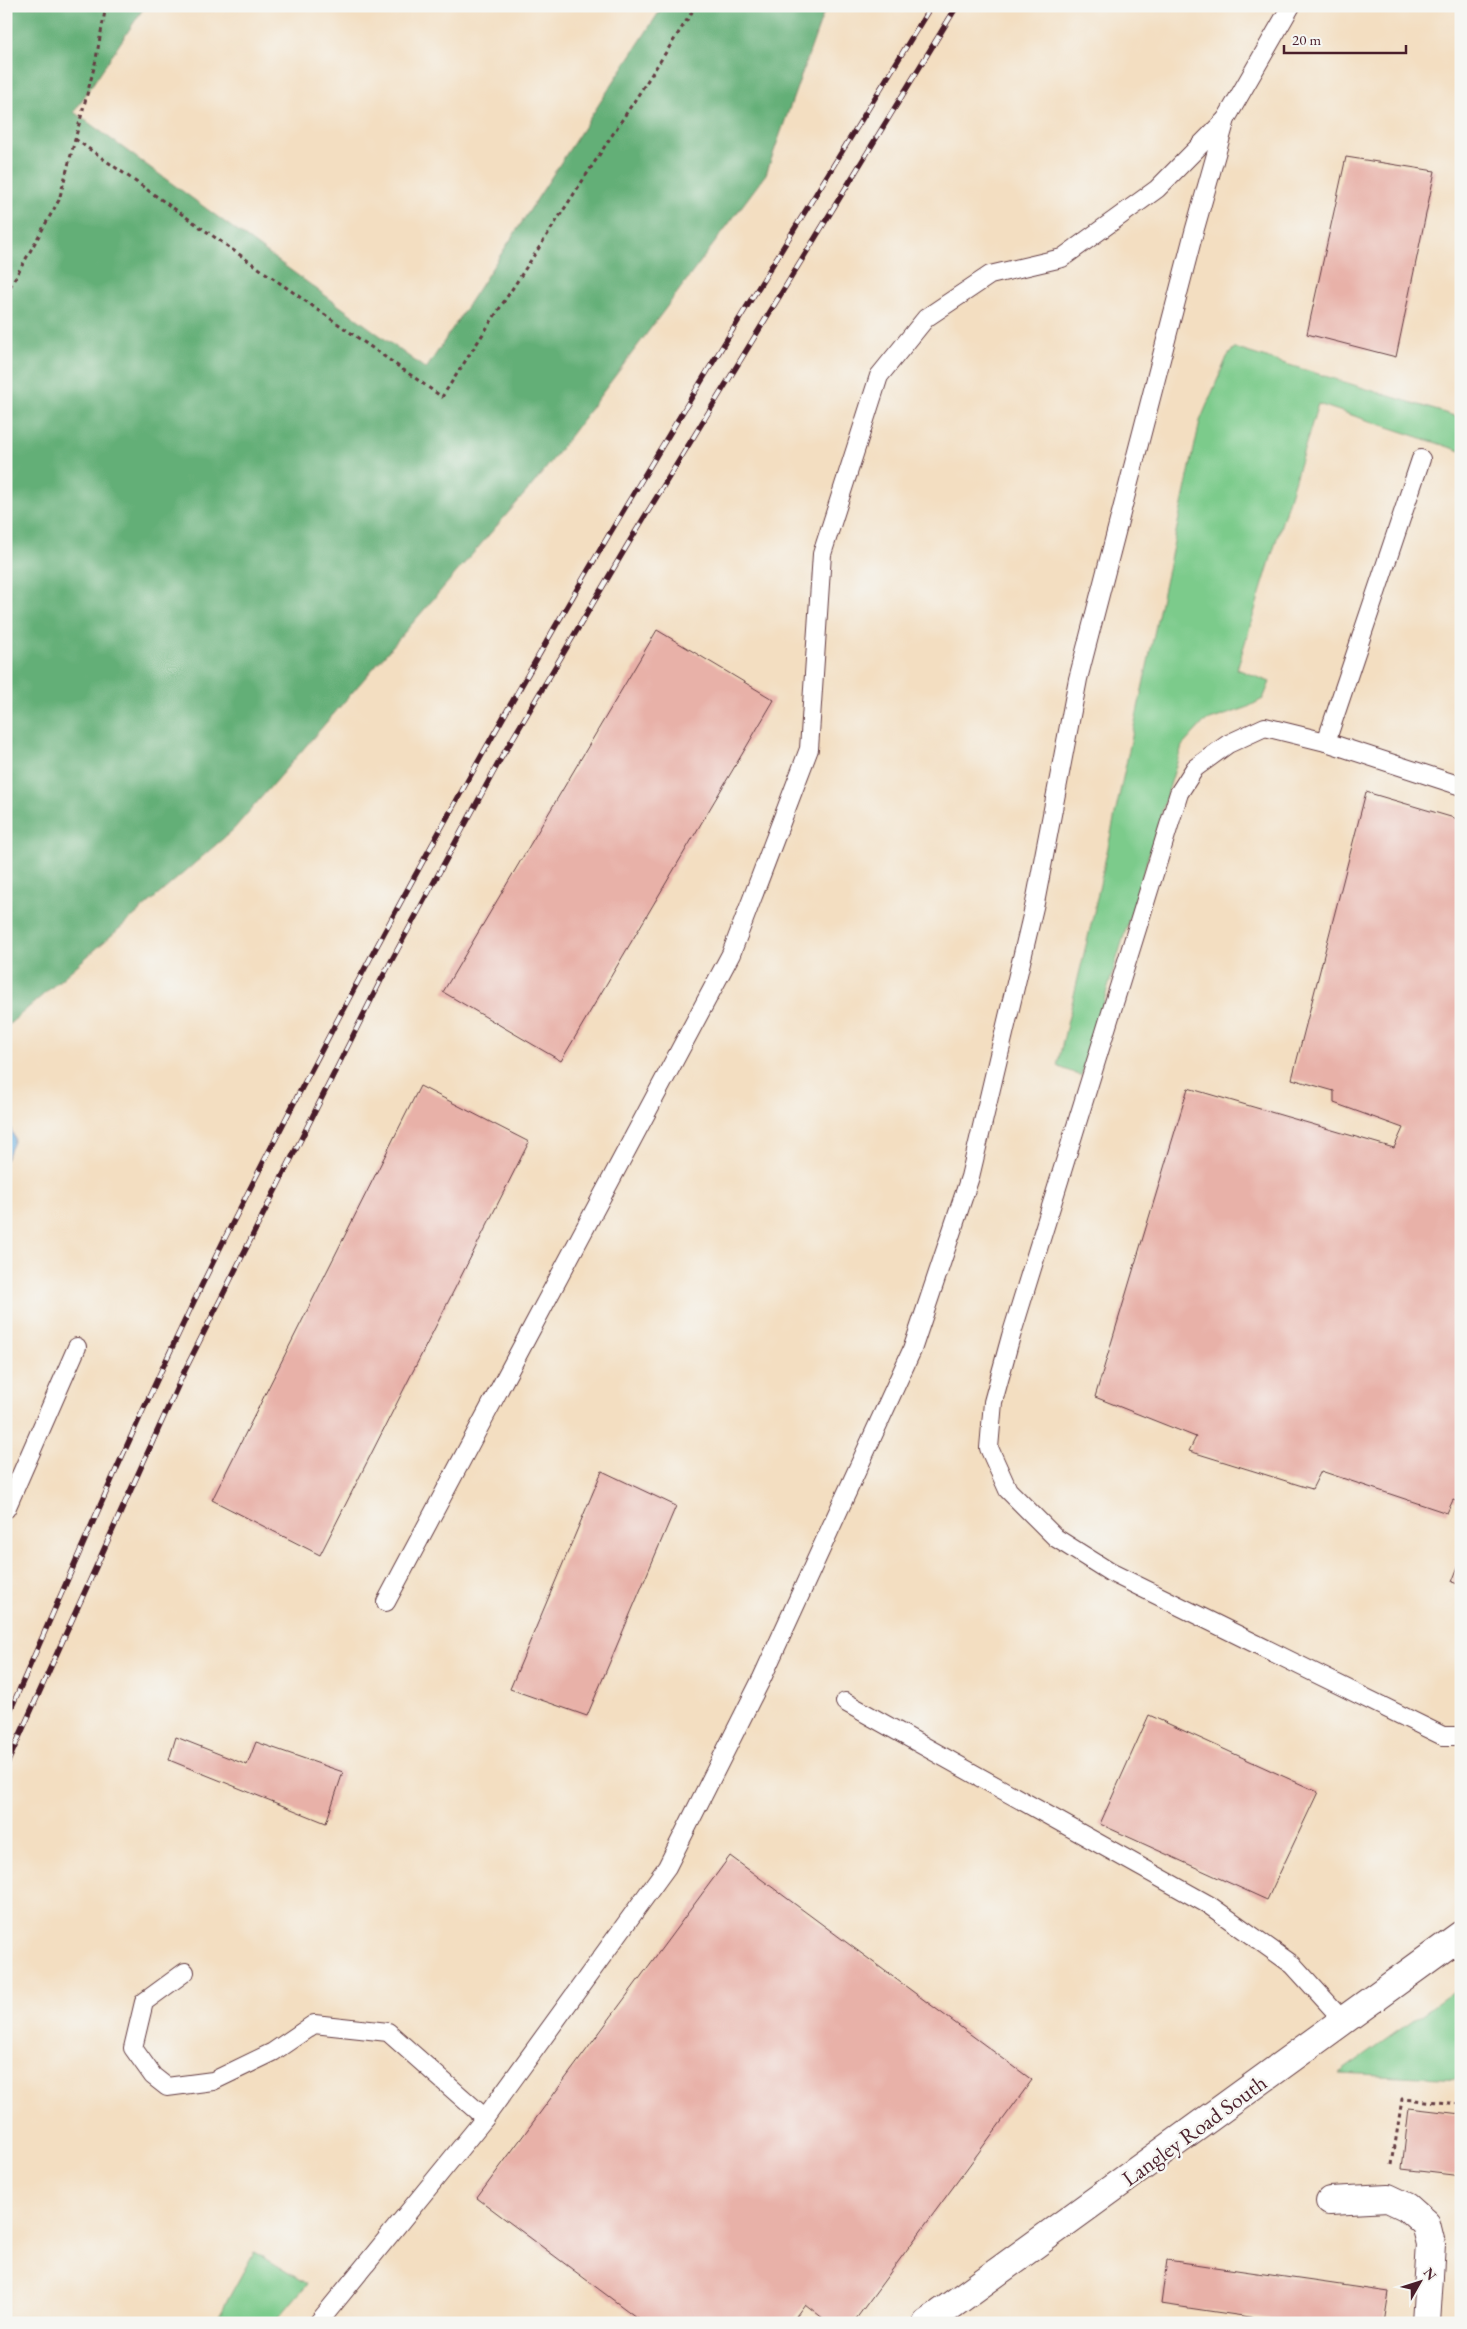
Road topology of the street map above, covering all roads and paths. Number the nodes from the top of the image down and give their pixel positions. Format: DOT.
graph roads {
  1 [pos="106,6"];
  2 [pos="696,6"];
  3 [pos="1291,6"];
  4 [pos="1226,119"];
  5 [pos="75,139"];
  6 [pos="6,294"];
  7 [pos="1421,459"];
  8 [pos="1326,742"];
  9 [pos="1461,786"];
  10 [pos="77,1348"];
  11 [pos="6,1509"];
  12 [pos="386,1602"];
  13 [pos="845,1702"];
  14 [pos="1461,1736"];
  15 [pos="1461,1935"];
  16 [pos="185,1972"];
  17 [pos="1344,2021"];
  18 [pos="1461,2104"];
  19 [pos="485,2118"];
  20 [pos="1388,2198"];
  21 [pos="1330,2201"];
  22 [pos="318,2323"];
  23 [pos="927,2323"];
  24 [pos="1426,2323"];
  1 -- 5 [label="path"];
  2 -- 5 [label="path"];
  3 -- 4 [label="lane"];
  4 -- 12 [label="lane"];
  4 -- 19 [label="lane"];
  5 -- 6 [label="path"];
  7 -- 8 [label="lane"];
  8 -- 9 [label="lane"];
  8 -- 14 [label="lane"];
  10 -- 11 [label="lane"];
  13 -- 17 [label="lane"];
  15 -- 17 [label="street, Langley Road South"];
  16 -- 19 [label="lane"];
  17 -- 23 [label="street, Langley Road South"];
  18 -- 20 [label="path"];
  19 -- 22 [label="lane"];
  20 -- 21 [label="street"];
  20 -- 24 [label="street"];
}
